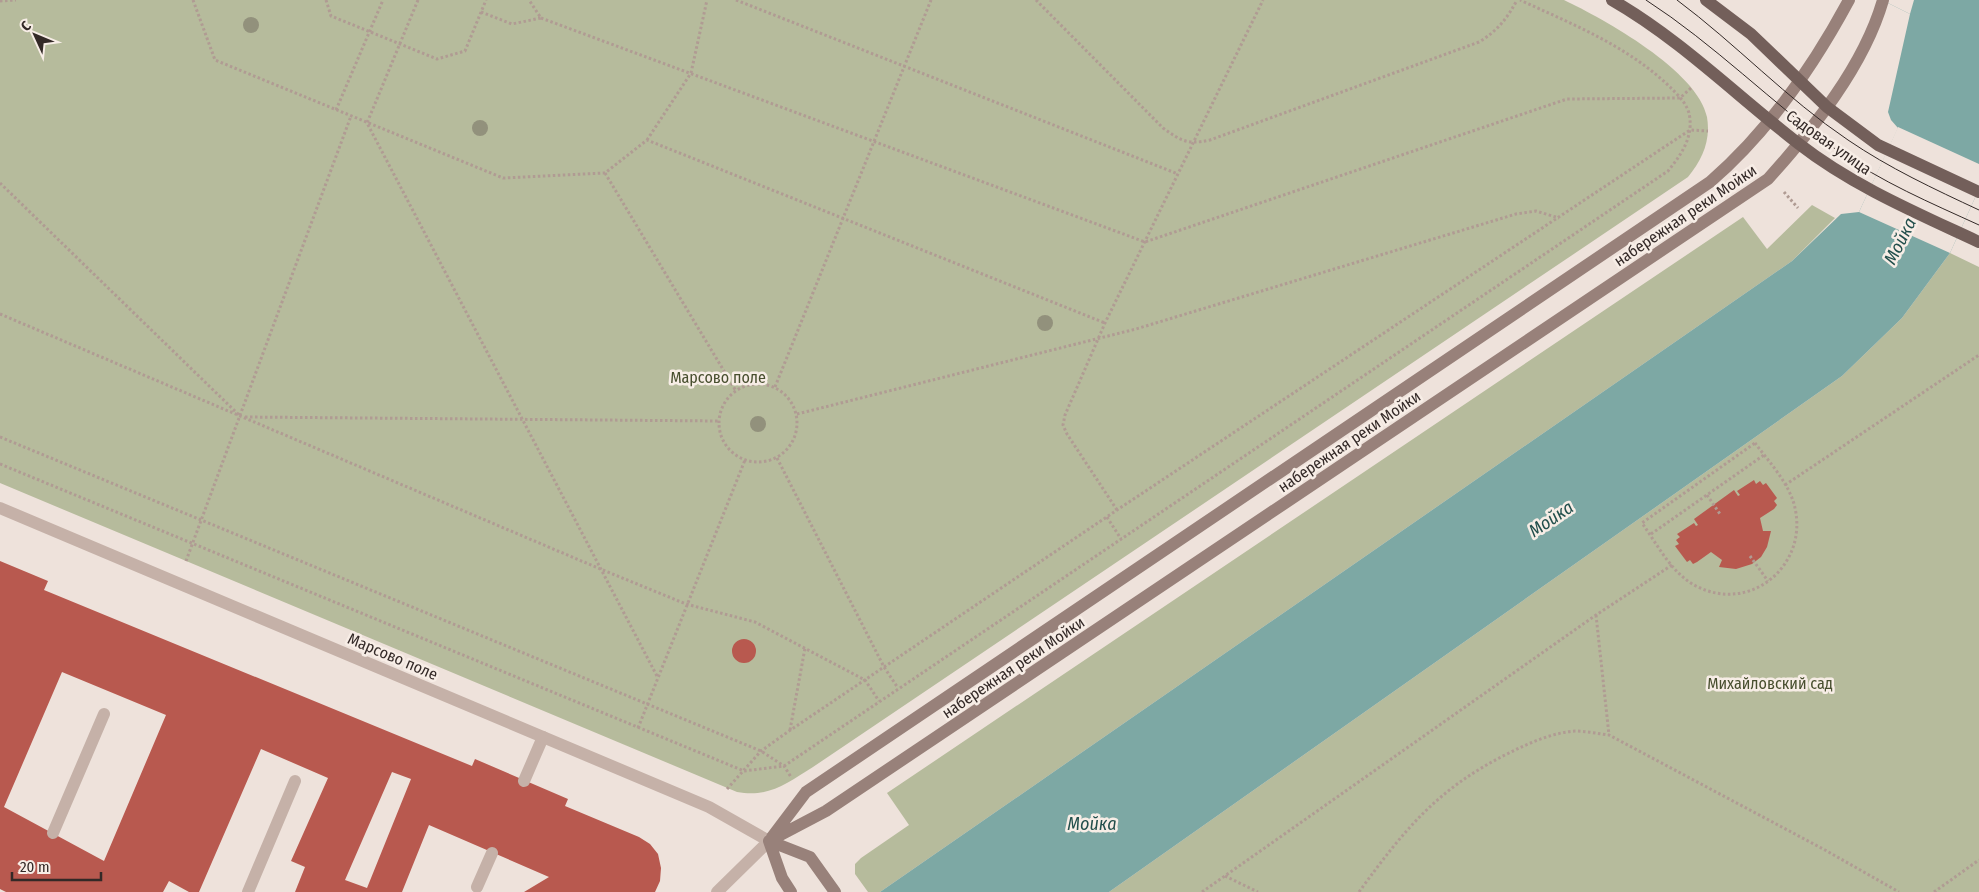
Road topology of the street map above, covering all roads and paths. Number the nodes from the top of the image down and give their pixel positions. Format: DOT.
graph roads {
  1 [pos="16,0"];
  2 [pos="193,0"];
  3 [pos="326,0"];
  4 [pos="383,0"];
  5 [pos="418,0"];
  6 [pos="486,0"];
  7 [pos="529,0"];
  8 [pos="707,0"];
  9 [pos="736,0"];
  10 [pos="931,0"];
  11 [pos="1036,0"];
  12 [pos="1263,0"];
  13 [pos="1519,0"];
  14 [pos="1612,0"];
  15 [pos="1706,0"];
  16 [pos="1849,0"];
  17 [pos="0,2"];
  18 [pos="1882,2"];
  19 [pos="481,12"];
  20 [pos="541,18"];
  21 [pos="370,32"];
  22 [pos="400,44"];
  23 [pos="904,65"];
  24 [pos="691,73"];
  25 [pos="1800,81"];
  26 [pos="1691,88"];
  27 [pos="1680,98"];
  28 [pos="1827,107"];
  29 [pos="336,110"];
  30 [pos="351,116"];
  31 [pos="1770,120"];
  32 [pos="367,122"];
  33 [pos="1690,130"];
  34 [pos="1708,131"];
  35 [pos="647,140"];
  36 [pos="874,141"];
  37 [pos="1193,144"];
  38 [pos="1799,144"];
  39 [pos="605,173"];
  40 [pos="1178,174"];
  41 [pos="0,184"];
  42 [pos="1783,191"];
  43 [pos="1978,192"];
  44 [pos="1798,208"];
  45 [pos="843,218"];
  46 [pos="1559,218"];
  47 [pos="1145,242"];
  48 [pos="1979,242"];
  49 [pos="0,314"];
  50 [pos="1104,323"];
  51 [pos="1097,340"];
  52 [pos="1979,355"];
  53 [pos="775,388"];
  54 [pos="736,391"];
  55 [pos="797,414"];
  56 [pos="241,417"];
  57 [pos="521,419"];
  58 [pos="719,421"];
  59 [pos="0,437"];
  60 [pos="1764,455"];
  61 [pos="777,458"];
  62 [pos="745,460"];
  63 [pos="0,464"];
  64 [pos="1785,485"];
  65 [pos="1707,495"];
  66 [pos="0,508"];
  67 [pos="1117,510"];
  68 [pos="1720,514"];
  69 [pos="1107,517"];
  70 [pos="202,521"];
  71 [pos="1650,534"];
  72 [pos="1121,538"];
  73 [pos="193,544"];
  74 [pos="1750,556"];
  75 [pos="186,561"];
  76 [pos="1672,565"];
  77 [pos="598,568"];
  78 [pos="1768,581"];
  79 [pos="686,604"];
  80 [pos="1596,614"];
  81 [pos="805,648"];
  82 [pos="884,667"];
  83 [pos="658,678"];
  84 [pos="864,680"];
  85 [pos="898,688"];
  86 [pos="879,701"];
  87 [pos="648,705"];
  88 [pos="104,714"];
  89 [pos="638,728"];
  90 [pos="790,730"];
  91 [pos="1610,735"];
  92 [pos="543,737"];
  93 [pos="761,751"];
  94 [pos="784,766"];
  95 [pos="744,771"];
  96 [pos="524,780"];
  97 [pos="793,780"];
  98 [pos="295,781"];
  99 [pos="727,789"];
  100 [pos="53,834"];
  101 [pos="769,841"];
  102 [pos="492,853"];
  103 [pos="1979,860"];
  104 [pos="1224,876"];
  105 [pos="477,887"];
  106 [pos="248,892"];
  107 [pos="717,892"];
  108 [pos="791,892"];
  109 [pos="835,892"];
  110 [pos="1202,892"];
  111 [pos="1258,892"];
  112 [pos="1359,892"];
  113 [pos="1899,892"];
  114 [pos="1934,892"];
  1 -- 17 [label="path"];
  2 -- 29 [label="path"];
  3 -- 21 [label="path"];
  4 -- 21 [label="path"];
  5 -- 22 [label="path"];
  6 -- 19 [label="path"];
  7 -- 20 [label="path"];
  8 -- 24 [label="path"];
  9 -- 23 [label="path"];
  10 -- 23 [label="path"];
  11 -- 37 [label="path"];
  12 -- 37 [label="path"];
  13 -- 27 [label="path"];
  13 -- 37 [label="path"];
  14 -- 31 [label="main road, Садовая улица"];
  15 -- 25 [label="main road, Садовая улица"];
  16 -- 25 [label="main road, набережная реки Мойки"];
  18 -- 28 [label="main road, набережная реки Мойки"];
  19 -- 20 [label="path"];
  19 -- 22 [label="path"];
  20 -- 24 [label="path"];
  21 -- 22 [label="path"];
  21 -- 29 [label="path"];
  22 -- 32 [label="path"];
  23 -- 36 [label="path"];
  23 -- 40 [label="path"];
  24 -- 35 [label="path"];
  24 -- 36 [label="path"];
  25 -- 28 [label="main road, Садовая улица"];
  25 -- 31 [label="main road, набережная реки Мойки"];
  26 -- 27 [label="path"];
  27 -- 33 [label="path"];
  27 -- 47 [label="path"];
  28 -- 38 [label="main road, набережная реки Мойки"];
  28 -- 43 [label="main road, Садовая улица"];
  29 -- 30 [label="path"];
  30 -- 32 [label="path"];
  30 -- 56 [label="path"];
  31 -- 38 [label="main road, Садовая улица"];
  31 -- 101 [label="main road, набережная реки Мойки"];
  32 -- 39 [label="path"];
  32 -- 57 [label="path"];
  33 -- 34 [label="path"];
  33 -- 46 [label="path"];
  33 -- 72 [label="path"];
  35 -- 39 [label="path"];
  35 -- 45 [label="path"];
  36 -- 45 [label="path"];
  36 -- 47 [label="path"];
  37 -- 40 [label="path"];
  38 -- 48 [label="main road, Садовая улица"];
  38 -- 101 [label="main road, набережная реки Мойки"];
  39 -- 54 [label="path"];
  40 -- 47 [label="path"];
  41 -- 56 [label="path"];
  42 -- 44 [label="path"];
  45 -- 50 [label="path"];
  45 -- 53 [label="path"];
  46 -- 51 [label="path"];
  46 -- 67 [label="path"];
  47 -- 50 [label="path"];
  49 -- 56 [label="path"];
  50 -- 51 [label="path"];
  51 -- 55 [label="path"];
  51 -- 67 [label="path"];
  52 -- 64 [label="path"];
  53 -- 54 [label="path"];
  53 -- 55 [label="path"];
  54 -- 58 [label="path"];
  55 -- 61 [label="path"];
  56 -- 57 [label="path"];
  56 -- 70 [label="path"];
  56 -- 77 [label="path"];
  57 -- 58 [label="path"];
  57 -- 77 [label="path"];
  58 -- 62 [label="path"];
  59 -- 70 [label="path"];
  60 -- 64 [label="path"];
  60 -- 65 [label="path"];
  60 -- 71 [label="path"];
  61 -- 62 [label="path"];
  61 -- 82 [label="path"];
  62 -- 79 [label="path"];
  63 -- 73 [label="path"];
  64 -- 78 [label="path"];
  65 -- 68 [label="path"];
  65 -- 71 [label="path"];
  66 -- 92 [label="street, Марсово поле"];
  67 -- 69 [label="path"];
  69 -- 72 [label="path"];
  69 -- 82 [label="path"];
  70 -- 73 [label="path"];
  70 -- 87 [label="path"];
  71 -- 76 [label="path"];
  72 -- 85 [label="path"];
  73 -- 75 [label="path"];
  73 -- 89 [label="path"];
  74 -- 78 [label="path"];
  76 -- 78 [label="path"];
  76 -- 80 [label="path"];
  77 -- 79 [label="path"];
  77 -- 83 [label="path"];
  79 -- 81 [label="path"];
  79 -- 83 [label="path"];
  80 -- 91 [label="path"];
  80 -- 104 [label="path"];
  81 -- 84 [label="path"];
  81 -- 90 [label="path"];
  82 -- 84 [label="path"];
  82 -- 85 [label="path"];
  83 -- 87 [label="path"];
  84 -- 86 [label="path"];
  84 -- 90 [label="path"];
  85 -- 86 [label="path"];
  86 -- 94 [label="path"];
  87 -- 89 [label="path"];
  87 -- 93 [label="path"];
  88 -- 100 [label="street"];
  89 -- 95 [label="path"];
  90 -- 93 [label="path"];
  91 -- 112 [label="path"];
  91 -- 113 [label="path"];
  92 -- 96 [label="street"];
  92 -- 101 [label="street, Марсово поле"];
  93 -- 94 [label="path"];
  93 -- 95 [label="path"];
  94 -- 95 [label="path"];
  94 -- 97 [label="path"];
  95 -- 99 [label="path"];
  98 -- 106 [label="street"];
  101 -- 107 [label="street, набережная реки Мойки"];
  101 -- 108 [label="main road"];
  101 -- 109 [label="main road"];
  102 -- 105 [label="street"];
  103 -- 114 [label="path"];
  104 -- 110 [label="path"];
  104 -- 111 [label="path"];
}
